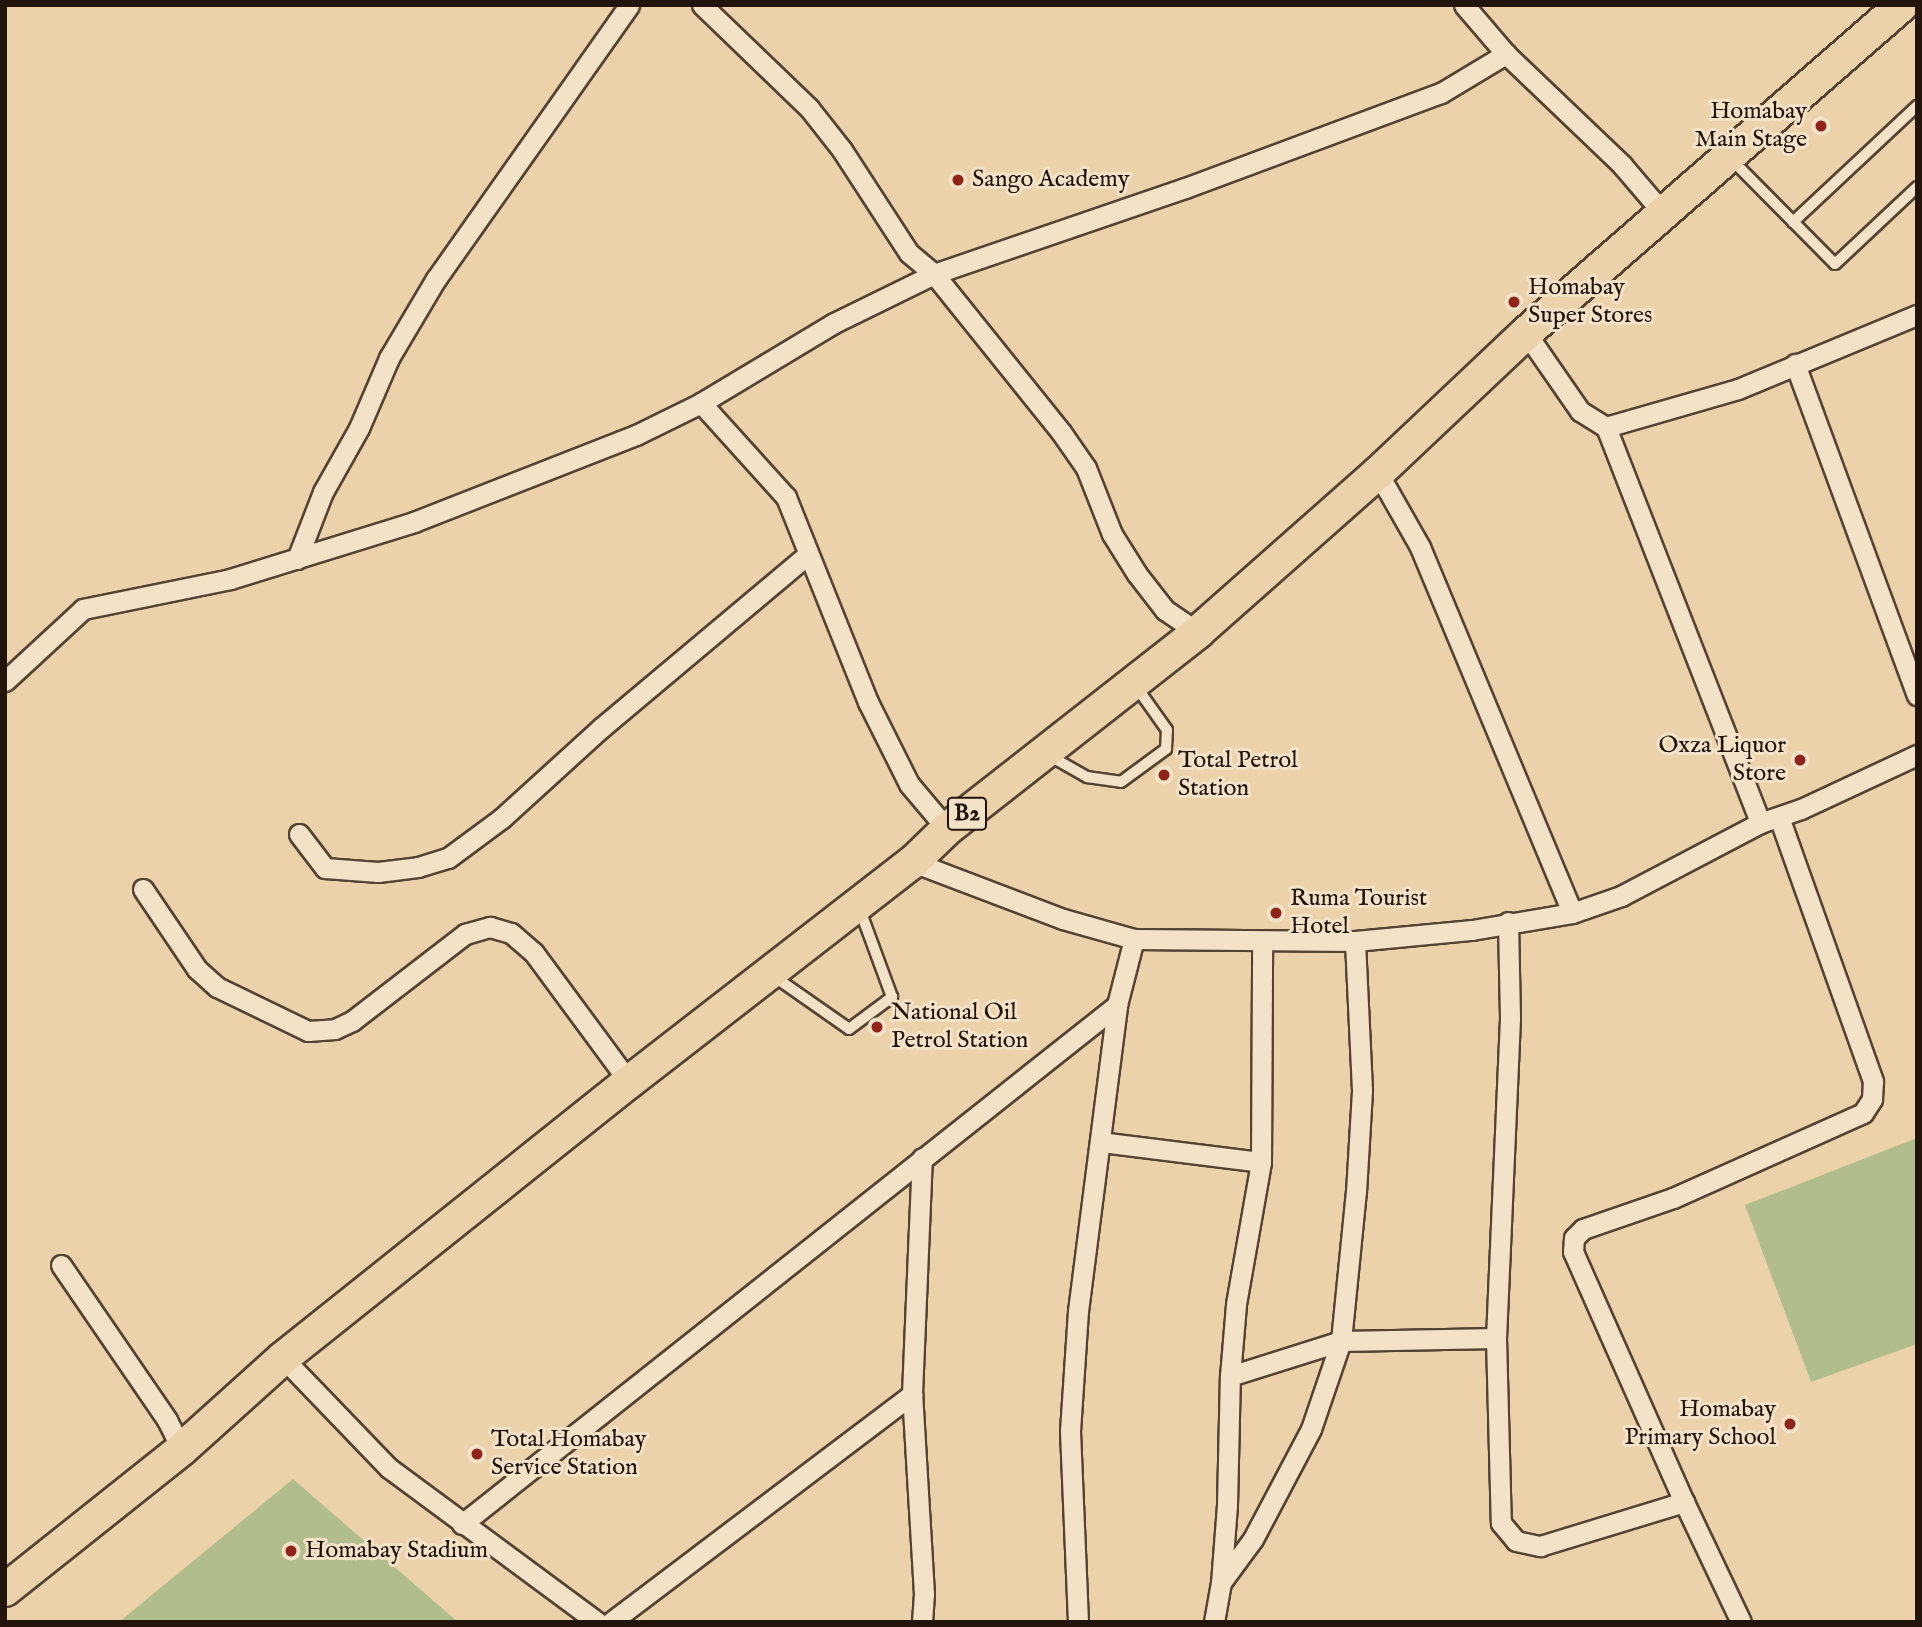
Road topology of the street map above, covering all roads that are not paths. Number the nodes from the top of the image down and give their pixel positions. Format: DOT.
graph roads {
  1 [pos="629,5"];
  2 [pos="702,5"];
  3 [pos="1464,5"];
  4 [pos="1902,5"];
  5 [pos="1908,5"];
  6 [pos="1917,14"];
  7 [pos="1506,54"];
  8 [pos="1917,106"];
  9 [pos="1727,155"];
  10 [pos="1917,187"];
  11 [pos="1663,213"];
  12 [pos="1793,222"];
  13 [pos="934,274"];
  14 [pos="1917,315"];
  15 [pos="1526,333"];
  16 [pos="1795,364"];
  17 [pos="701,403"];
  18 [pos="1606,427"];
  19 [pos="1378,473"];
  20 [pos="807,555"];
  21 [pos="297,559"];
  22 [pos="1198,632"];
  23 [pos="5,681"];
  24 [pos="1133,681"];
  25 [pos="1917,695"];
  26 [pos="1043,753"];
  27 [pos="1917,755"];
  28 [pos="1779,817"];
  29 [pos="1760,823"];
  30 [pos="947,829"];
  31 [pos="299,834"];
  32 [pos="913,862"];
  33 [pos="143,889"];
  34 [pos="858,903"];
  35 [pos="1572,913"];
  36 [pos="1508,922"];
  37 [pos="1134,939"];
  38 [pos="1355,941"];
  39 [pos="1262,942"];
  40 [pos="770,974"];
  41 [pos="1116,1005"];
  42 [pos="629,1082"];
  43 [pos="1101,1142"];
  44 [pos="922,1158"];
  45 [pos="1261,1162"];
  46 [pos="61,1265"];
  47 [pos="1496,1338"];
  48 [pos="1341,1341"];
  49 [pos="283,1358"];
  50 [pos="1230,1376"];
  51 [pos="912,1394"];
  52 [pos="182,1449"];
  53 [pos="1684,1502"];
  54 [pos="462,1524"];
  55 [pos="1221,1583"];
  56 [pos="5,1590"];
  57 [pos="597,1622"];
  58 [pos="611,1622"];
  59 [pos="922,1622"];
  60 [pos="1078,1622"];
  61 [pos="1214,1622"];
  62 [pos="1741,1622"];
  1 -- 21 [label="street"];
  2 -- 13 [label="street"];
  3 -- 7 [label="street"];
  4 -- 9 [label="highway, B2"];
  5 -- 6 [label="lane"];
  7 -- 11 [label="street"];
  7 -- 13 [label="street"];
  8 -- 12 [label="lane"];
  9 -- 11 [label="highway, B2"];
  9 -- 12 [label="lane"];
  10 -- 12 [label="lane"];
  11 -- 15 [label="highway, B2"];
  13 -- 17 [label="street"];
  13 -- 22 [label="street"];
  14 -- 16 [label="street"];
  15 -- 18 [label="street"];
  15 -- 19 [label="highway, B2"];
  16 -- 18 [label="street"];
  16 -- 25 [label="street"];
  17 -- 20 [label="street"];
  17 -- 21 [label="street"];
  18 -- 29 [label="street"];
  19 -- 22 [label="highway, B2"];
  19 -- 35 [label="street"];
  20 -- 30 [label="street"];
  20 -- 31 [label="street"];
  21 -- 23 [label="street"];
  22 -- 24 [label="highway, B2"];
  24 -- 26 [label="highway, B2"];
  24 -- 26 [label="lane"];
  26 -- 30 [label="highway, B2"];
  27 -- 28 [label="street"];
  28 -- 29 [label="street"];
  28 -- 53 [label="street"];
  29 -- 35 [label="street"];
  30 -- 32 [label="highway, B2"];
  32 -- 34 [label="highway, B2"];
  32 -- 37 [label="street"];
  33 -- 42 [label="street"];
  34 -- 40 [label="highway, B2"];
  34 -- 40 [label="lane"];
  35 -- 36 [label="street"];
  36 -- 38 [label="street"];
  36 -- 47 [label="street"];
  37 -- 39 [label="street"];
  37 -- 41 [label="street"];
  38 -- 39 [label="street"];
  38 -- 48 [label="street"];
  39 -- 45 [label="street"];
  40 -- 42 [label="highway, B2"];
  41 -- 43 [label="street"];
  41 -- 44 [label="street"];
  42 -- 49 [label="highway, B2"];
  43 -- 45 [label="street"];
  43 -- 60 [label="street"];
  44 -- 51 [label="street"];
  44 -- 54 [label="street"];
  45 -- 50 [label="street"];
  46 -- 52 [label="street"];
  47 -- 48 [label="street"];
  47 -- 53 [label="street"];
  48 -- 50 [label="street"];
  48 -- 55 [label="street"];
  49 -- 52 [label="highway, B2"];
  49 -- 54 [label="street"];
  50 -- 55 [label="street"];
  51 -- 58 [label="street"];
  51 -- 59 [label="street"];
  52 -- 56 [label="highway, B2"];
  53 -- 62 [label="street"];
  54 -- 57 [label="street"];
  55 -- 61 [label="street"];
}
